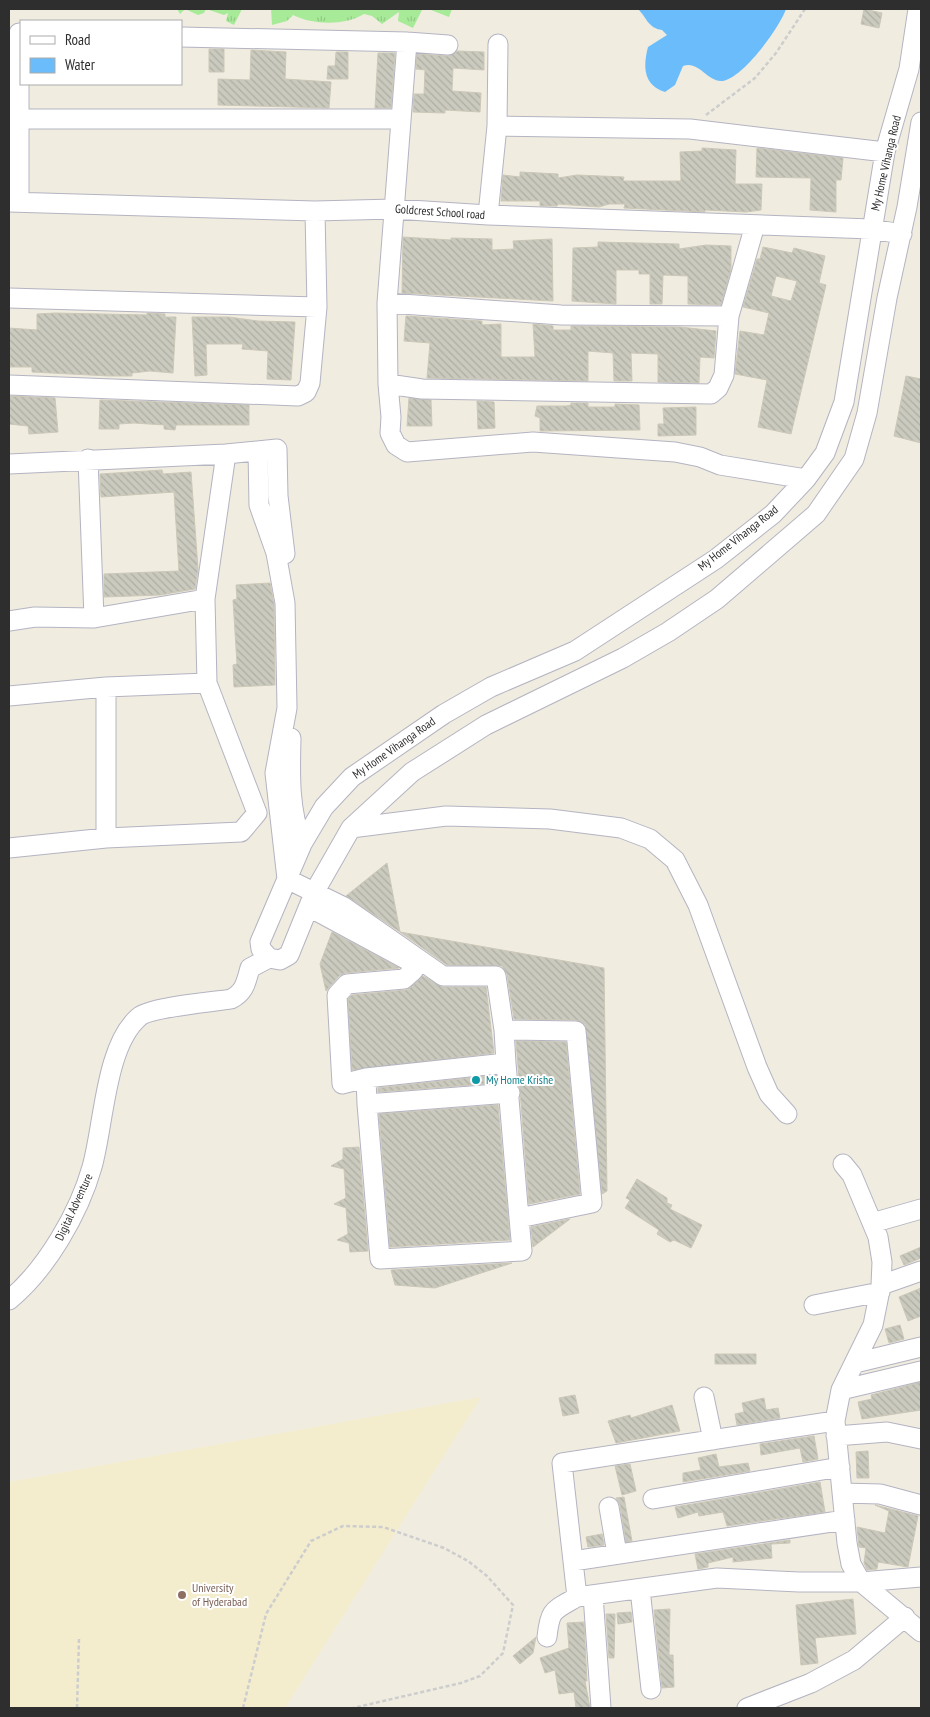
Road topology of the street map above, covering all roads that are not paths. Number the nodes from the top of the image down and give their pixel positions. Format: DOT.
graph roads {
  1 [pos="918,9"];
  2 [pos="20,33"];
  3 [pos="182,37"];
  4 [pos="407,42"];
  5 [pos="498,44"];
  6 [pos="448,45"];
  7 [pos="20,119"];
  8 [pos="400,119"];
  9 [pos="921,122"];
  10 [pos="497,126"];
  11 [pos="885,152"];
  12 [pos="917,167"];
  13 [pos="14,202"];
  14 [pos="394,209"];
  15 [pos="315,211"];
  16 [pos="488,215"];
  17 [pos="755,225"];
  18 [pos="871,229"];
  19 [pos="902,234"];
  20 [pos="9,298"];
  21 [pos="387,303"];
  22 [pos="317,307"];
  23 [pos="729,316"];
  24 [pos="388,384"];
  25 [pos="9,385"];
  26 [pos="258,451"];
  27 [pos="226,454"];
  28 [pos="88,459"];
  29 [pos="9,464"];
  30 [pos="806,479"];
  31 [pos="205,599"];
  32 [pos="94,618"];
  33 [pos="9,621"];
  34 [pos="208,683"];
  35 [pos="106,687"];
  36 [pos="9,696"];
  37 [pos="351,828"];
  38 [pos="106,838"];
  39 [pos="302,844"];
  40 [pos="9,848"];
  41 [pos="287,879"];
  42 [pos="312,899"];
  43 [pos="268,958"];
  44 [pos="443,976"];
  45 [pos="404,979"];
  46 [pos="504,1030"];
  47 [pos="506,1063"];
  48 [pos="366,1078"];
  49 [pos="510,1093"];
  50 [pos="367,1104"];
  51 [pos="787,1114"];
  52 [pos="843,1164"];
  53 [pos="921,1209"];
  54 [pos="519,1218"];
  55 [pos="872,1223"];
  56 [pos="921,1270"];
  57 [pos="881,1288"];
  58 [pos="9,1300"];
  59 [pos="814,1304"];
  60 [pos="921,1347"];
  61 [pos="855,1363"];
  62 [pos="921,1371"];
  63 [pos="841,1390"];
  64 [pos="704,1397"];
  65 [pos="835,1429"];
  66 [pos="921,1439"];
  67 [pos="712,1440"];
  68 [pos="840,1467"];
  69 [pos="842,1493"];
  70 [pos="653,1499"];
  71 [pos="921,1505"];
  72 [pos="609,1507"];
  73 [pos="845,1520"];
  74 [pos="617,1554"];
  75 [pos="573,1560"];
  76 [pos="921,1577"];
  77 [pos="861,1582"];
  78 [pos="640,1589"];
  79 [pos="585,1596"];
  80 [pos="905,1617"];
  81 [pos="921,1632"];
  82 [pos="547,1637"];
  83 [pos="651,1689"];
  84 [pos="601,1708"];
  85 [pos="747,1708"];
  1 -- 11 [label="street, My Home Vihanga Road"];
  2 -- 7 [label="street"];
  3 -- 4 [label="street"];
  4 -- 6 [label="street"];
  4 -- 8 [label="street"];
  5 -- 10 [label="street"];
  7 -- 8 [label="street"];
  7 -- 13 [label="street"];
  8 -- 14 [label="street"];
  9 -- 12 [label="street"];
  10 -- 11 [label="street"];
  10 -- 16 [label="street"];
  11 -- 18 [label="street, My Home Vihanga Road"];
  12 -- 19 [label="street"];
  13 -- 15 [label="street, Goldcrest School road"];
  14 -- 15 [label="street, Goldcrest School road"];
  14 -- 16 [label="street, Goldcrest School road"];
  14 -- 21 [label="street"];
  15 -- 22 [label="street"];
  16 -- 17 [label="street, Goldcrest School road"];
  17 -- 18 [label="street, Goldcrest School road"];
  17 -- 23 [label="street"];
  18 -- 19 [label="street, Goldcrest School road"];
  18 -- 30 [label="street, My Home Vihanga Road"];
  19 -- 37 [label="street"];
  20 -- 22 [label="street"];
  21 -- 23 [label="street"];
  21 -- 24 [label="street"];
  22 -- 25 [label="street"];
  23 -- 24 [label="street"];
  24 -- 30 [label="street"];
  26 -- 27 [label="street"];
  26 -- 39 [label="street"];
  26 -- 41 [label="street"];
  27 -- 28 [label="street"];
  27 -- 31 [label="street"];
  28 -- 29 [label="street"];
  28 -- 32 [label="street"];
  30 -- 39 [label="street, My Home Vihanga Road"];
  31 -- 32 [label="street"];
  31 -- 34 [label="street"];
  32 -- 33 [label="street"];
  34 -- 35 [label="street"];
  34 -- 38 [label="street"];
  35 -- 36 [label="street"];
  35 -- 38 [label="street"];
  37 -- 42 [label="street"];
  37 -- 51 [label="street"];
  38 -- 40 [label="street"];
  39 -- 41 [label="street, My Home Vihanga Road"];
  41 -- 42 [label="street"];
  41 -- 43 [label="street, My Home Vihanga Road"];
  42 -- 43 [label="street"];
  42 -- 44 [label="street"];
  42 -- 45 [label="street"];
  43 -- 58 [label="street, Digital Adventure"];
  44 -- 45 [label="street"];
  44 -- 46 [label="street"];
  45 -- 48 [label="street"];
  46 -- 47 [label="street"];
  46 -- 54 [label="street"];
  47 -- 48 [label="street"];
  47 -- 49 [label="street"];
  48 -- 50 [label="street"];
  49 -- 50 [label="street"];
  49 -- 54 [label="street"];
  50 -- 54 [label="street"];
  52 -- 55 [label="street"];
  53 -- 55 [label="street"];
  55 -- 57 [label="street"];
  56 -- 57 [label="street"];
  57 -- 59 [label="street"];
  57 -- 61 [label="street"];
  60 -- 61 [label="street"];
  61 -- 63 [label="street"];
  62 -- 63 [label="street"];
  63 -- 65 [label="street"];
  64 -- 67 [label="street"];
  65 -- 66 [label="street"];
  65 -- 67 [label="street"];
  65 -- 68 [label="street"];
  67 -- 75 [label="street"];
  68 -- 69 [label="street"];
  68 -- 70 [label="street"];
  69 -- 71 [label="street"];
  69 -- 73 [label="street"];
  72 -- 74 [label="street"];
  73 -- 74 [label="street"];
  73 -- 77 [label="street"];
  74 -- 75 [label="street"];
  75 -- 79 [label="street"];
  76 -- 77 [label="street"];
  77 -- 78 [label="street"];
  77 -- 80 [label="street"];
  78 -- 79 [label="street"];
  78 -- 83 [label="street"];
  79 -- 82 [label="street"];
  79 -- 84 [label="street"];
  80 -- 81 [label="street"];
  80 -- 85 [label="street"];
}
